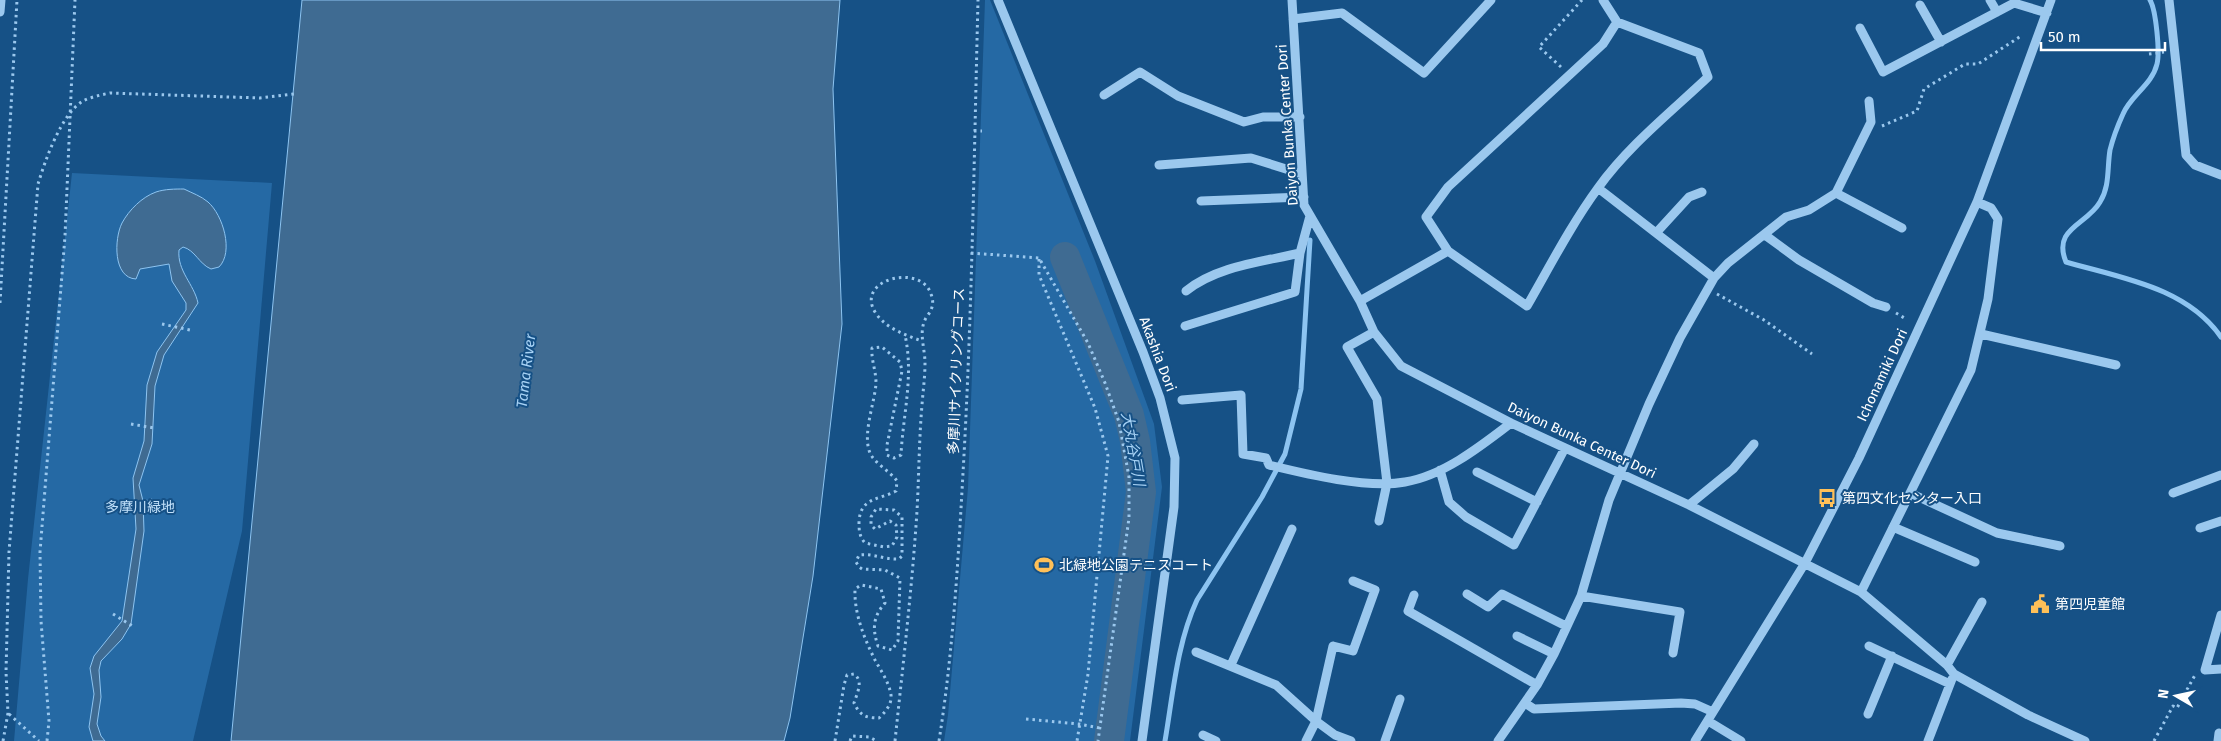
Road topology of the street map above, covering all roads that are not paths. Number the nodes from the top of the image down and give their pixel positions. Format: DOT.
graph roads {
  1 [pos="1,0"];
  2 [pos="998,0"];
  3 [pos="1292,0"];
  4 [pos="1491,0"];
  5 [pos="1604,0"];
  6 [pos="1990,0"];
  7 [pos="2051,0"];
  8 [pos="2169,0"];
  9 [pos="1920,5"];
  10 [pos="0,12"];
  11 [pos="1997,12"];
  12 [pos="2047,13"];
  13 [pos="1293,19"];
  14 [pos="1617,22"];
  15 [pos="1860,28"];
  16 [pos="1941,42"];
  17 [pos="1104,96"];
  18 [pos="1869,101"];
  19 [pos="1300,117"];
  20 [pos="1159,165"];
  21 [pos="1302,174"];
  22 [pos="2221,175"];
  23 [pos="1598,188"];
  24 [pos="1702,192"];
  25 [pos="1836,194"];
  26 [pos="1304,197"];
  27 [pos="1201,201"];
  28 [pos="1977,202"];
  29 [pos="1310,216"];
  30 [pos="1902,228"];
  31 [pos="1656,233"];
  32 [pos="1765,235"];
  33 [pos="1448,250"];
  34 [pos="1300,253"];
  35 [pos="1714,278"];
  36 [pos="1186,291"];
  37 [pos="1360,301"];
  38 [pos="1886,307"];
  39 [pos="1185,326"];
  40 [pos="1374,332"];
  41 [pos="1981,334"];
  42 [pos="2116,364"];
  43 [pos="1182,400"];
  44 [pos="1511,423"];
  45 [pos="1754,444"];
  46 [pos="1565,448"];
  47 [pos="1440,470"];
  48 [pos="1477,472"];
  49 [pos="1621,473"];
  50 [pos="2221,475"];
  51 [pos="1387,482"];
  52 [pos="2172,492"];
  53 [pos="1910,493"];
  54 [pos="1537,502"];
  55 [pos="1688,505"];
  56 [pos="1379,521"];
  57 [pos="2221,521"];
  58 [pos="1893,527"];
  59 [pos="2200,528"];
  60 [pos="1292,529"];
  61 [pos="2060,546"];
  62 [pos="1975,562"];
  63 [pos="1805,563"];
  64 [pos="1353,581"];
  65 [pos="1861,592"];
  66 [pos="1414,594"];
  67 [pos="1467,594"];
  68 [pos="1581,596"];
  69 [pos="1982,602"];
  70 [pos="2221,615"];
  71 [pos="1566,626"];
  72 [pos="1517,636"];
  73 [pos="1869,646"];
  74 [pos="1196,652"];
  75 [pos="1673,652"];
  76 [pos="1554,654"];
  77 [pos="1892,656"];
  78 [pos="1231,665"];
  79 [pos="1947,665"];
  80 [pos="2221,669"];
  81 [pos="1954,674"];
  82 [pos="1950,684"];
  83 [pos="1537,685"];
  84 [pos="1400,699"];
  85 [pos="1525,703"];
  86 [pos="1714,712"];
  87 [pos="1868,714"];
  88 [pos="1316,721"];
  89 [pos="1708,721"];
  90 [pos="1203,735"];
  91 [pos="1142,741"];
  92 [pos="1216,741"];
  93 [pos="1306,741"];
  94 [pos="1351,741"];
  95 [pos="1385,741"];
  96 [pos="1498,741"];
  97 [pos="1695,741"];
  98 [pos="1741,741"];
  99 [pos="1928,741"];
  100 [pos="2085,741"];
  1 -- 10 [label="street"];
  2 -- 91 [label="street, Akashia Dori"];
  3 -- 13 [label="street, Daiyon Bunka Center Dori"];
  4 -- 13 [label="street"];
  5 -- 14 [label="street"];
  6 -- 11 [label="street"];
  7 -- 12 [label="street, Ichonamiki Dori"];
  8 -- 22 [label="street"];
  9 -- 16 [label="street"];
  11 -- 12 [label="street"];
  11 -- 16 [label="street"];
  12 -- 28 [label="street, Ichonamiki Dori"];
  13 -- 19 [label="street, Daiyon Bunka Center Dori"];
  14 -- 23 [label="street"];
  14 -- 33 [label="street"];
  15 -- 16 [label="street"];
  17 -- 19 [label="street"];
  18 -- 25 [label="street"];
  19 -- 21 [label="street, Daiyon Bunka Center Dori"];
  20 -- 21 [label="street"];
  21 -- 26 [label="street, Daiyon Bunka Center Dori"];
  23 -- 31 [label="street"];
  23 -- 33 [label="street"];
  24 -- 31 [label="street"];
  25 -- 30 [label="street"];
  25 -- 32 [label="street"];
  26 -- 27 [label="street"];
  26 -- 29 [label="street, Daiyon Bunka Center Dori"];
  28 -- 41 [label="street"];
  28 -- 63 [label="street, Ichonamiki Dori"];
  29 -- 34 [label="street"];
  29 -- 37 [label="street, Daiyon Bunka Center Dori"];
  31 -- 35 [label="street"];
  32 -- 35 [label="street"];
  32 -- 38 [label="street"];
  33 -- 37 [label="street"];
  34 -- 36 [label="street"];
  34 -- 39 [label="street"];
  35 -- 49 [label="street"];
  37 -- 40 [label="street, Daiyon Bunka Center Dori"];
  40 -- 44 [label="street, Daiyon Bunka Center Dori"];
  40 -- 51 [label="street"];
  41 -- 42 [label="street"];
  41 -- 53 [label="street"];
  43 -- 51 [label="street"];
  44 -- 46 [label="street, Daiyon Bunka Center Dori"];
  44 -- 47 [label="street"];
  45 -- 55 [label="street"];
  46 -- 49 [label="street, Daiyon Bunka Center Dori"];
  46 -- 54 [label="street"];
  47 -- 51 [label="street"];
  47 -- 54 [label="street"];
  48 -- 54 [label="street"];
  49 -- 55 [label="street, Daiyon Bunka Center Dori"];
  49 -- 68 [label="street"];
  50 -- 52 [label="street"];
  51 -- 56 [label="street"];
  53 -- 58 [label="street"];
  53 -- 61 [label="street"];
  55 -- 63 [label="street, Daiyon Bunka Center Dori"];
  57 -- 59 [label="street"];
  58 -- 62 [label="street"];
  58 -- 65 [label="street"];
  60 -- 78 [label="street"];
  63 -- 65 [label="street, Daiyon Bunka Center Dori"];
  63 -- 86 [label="street, Ichonamiki Dori"];
  64 -- 88 [label="street"];
  65 -- 79 [label="street, Daiyon Bunka Center Dori"];
  66 -- 83 [label="street"];
  67 -- 71 [label="street"];
  68 -- 71 [label="street"];
  68 -- 75 [label="street"];
  69 -- 79 [label="street"];
  70 -- 80 [label="street"];
  71 -- 76 [label="street"];
  72 -- 76 [label="street"];
  73 -- 77 [label="street"];
  74 -- 78 [label="street"];
  76 -- 83 [label="street"];
  77 -- 82 [label="street"];
  77 -- 87 [label="street"];
  78 -- 88 [label="street"];
  79 -- 81 [label="street, Daiyon Bunka Center Dori"];
  81 -- 82 [label="street"];
  81 -- 100 [label="street, Daiyon Bunka Center Dori"];
  82 -- 99 [label="street"];
  83 -- 85 [label="street"];
  84 -- 95 [label="street"];
  85 -- 86 [label="street"];
  85 -- 96 [label="street"];
  86 -- 89 [label="street, Ichonamiki Dori"];
  88 -- 93 [label="street"];
  88 -- 94 [label="street"];
  89 -- 97 [label="street, Ichonamiki Dori"];
  89 -- 98 [label="street"];
  90 -- 92 [label="street"];
}
